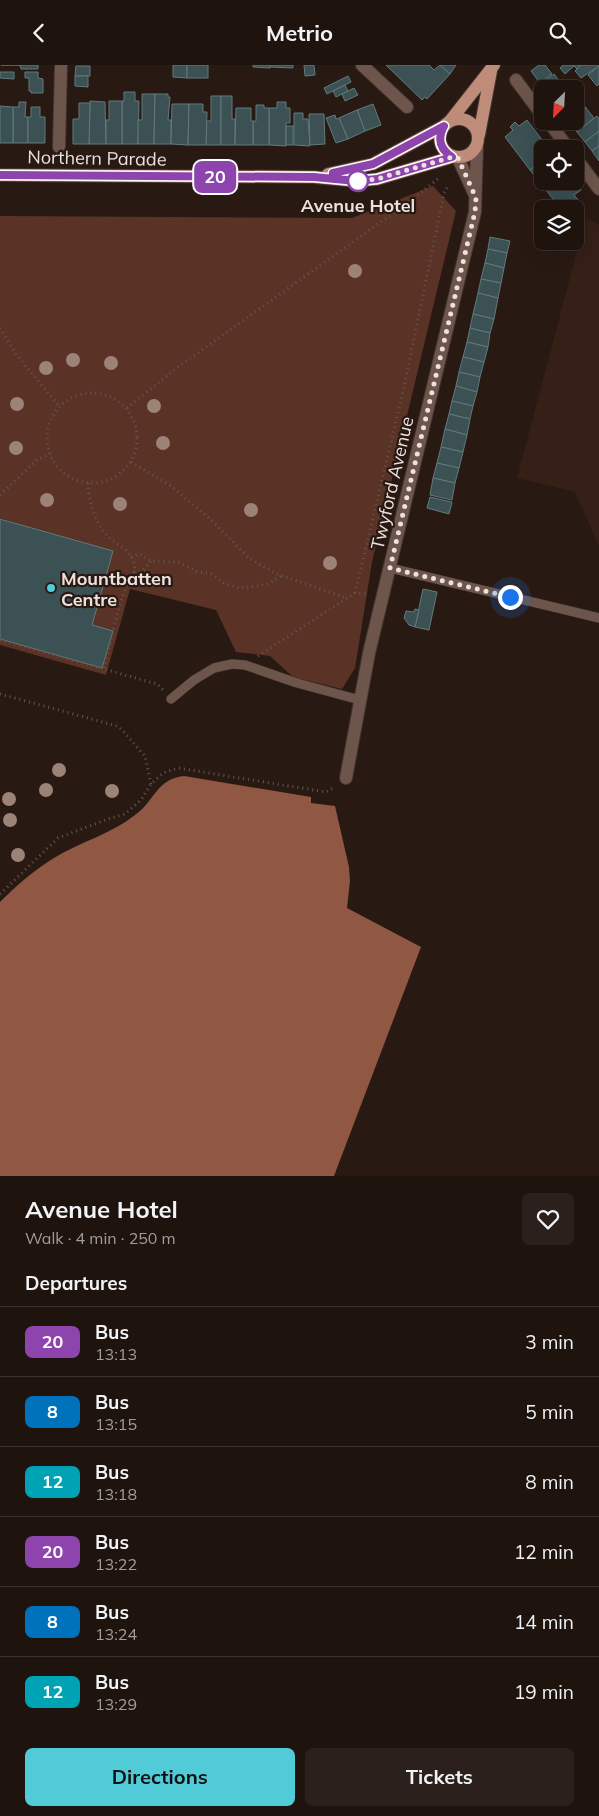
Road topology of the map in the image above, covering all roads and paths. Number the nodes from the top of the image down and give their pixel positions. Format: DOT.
graph roads {
  1 [pos="61,65"];
  2 [pos="362,65"];
  3 [pos="492,67"];
  4 [pos="516,80"];
  5 [pos="534,104"];
  6 [pos="406,107"];
  7 [pos="447,124"];
  8 [pos="478,140"];
  9 [pos="60,147"];
  10 [pos="455,157"];
  11 [pos="584,169"];
  12 [pos="0,175"];
  13 [pos="314,177"];
  14 [pos="439,178"];
  15 [pos="449,184"];
  16 [pos="599,189"];
  17 [pos="476,198"];
  18 [pos="0,328"];
  19 [pos="59,406"];
  20 [pos="127,408"];
  21 [pos="50,454"];
  22 [pos="131,462"];
  23 [pos="88,483"];
  24 [pos="0,495"];
  25 [pos="131,557"];
  26 [pos="151,561"];
  27 [pos="390,568"];
  28 [pos="134,572"];
  29 [pos="282,575"];
  30 [pos="355,593"];
  31 [pos="372,594"];
  32 [pos="347,598"];
  33 [pos="599,618"];
  34 [pos="0,641"];
  35 [pos="245,665"];
  36 [pos="104,669"];
  37 [pos="0,694"];
  38 [pos="171,699"];
  39 [pos="360,700"];
  40 [pos="346,778"];
  41 [pos="151,784"];
  42 [pos="326,792"];
  43 [pos="0,894"];
  1 -- 9 [label="street"];
  2 -- 6 [label="street"];
  3 -- 7 [label="main road"];
  3 -- 8 [label="main road"];
  4 -- 5 [label="street"];
  7 -- 8 [label="main road"];
  7 -- 10 [label="main road"];
  7 -- 13 [label="main road"];
  8 -- 10 [label="main road"];
  8 -- 17 [label="street, Twyford Avenue"];
  10 -- 13 [label="main road"];
  10 -- 17 [label="street"];
  11 -- 16 [label="street"];
  12 -- 13 [label="main road, Northern Parade"];
  14 -- 20 [label="path"];
  15 -- 30 [label="path"];
  17 -- 27 [label="street, Twyford Avenue"];
  18 -- 19 [label="path"];
  19 -- 20 [label="path"];
  19 -- 21 [label="path"];
  20 -- 22 [label="path"];
  21 -- 23 [label="path"];
  21 -- 24 [label="path"];
  22 -- 23 [label="path"];
  22 -- 29 [label="path"];
  23 -- 25 [label="path"];
  25 -- 26 [label="path"];
  25 -- 28 [label="path"];
  26 -- 28 [label="path"];
  26 -- 29 [label="path"];
  27 -- 33 [label="lane"];
  27 -- 39 [label="street, Twyford Avenue"];
  28 -- 36 [label="path"];
  29 -- 32 [label="path"];
  30 -- 31 [label="path"];
  30 -- 32 [label="path"];
  32 -- 35 [label="path"];
  34 -- 36 [label="path"];
  35 -- 38 [label="lane"];
  35 -- 39 [label="lane"];
  36 -- 38 [label="path"];
  37 -- 41 [label="path"];
  39 -- 40 [label="street, Twyford Avenue"];
  41 -- 42 [label="path"];
  41 -- 43 [label="path"];
}
